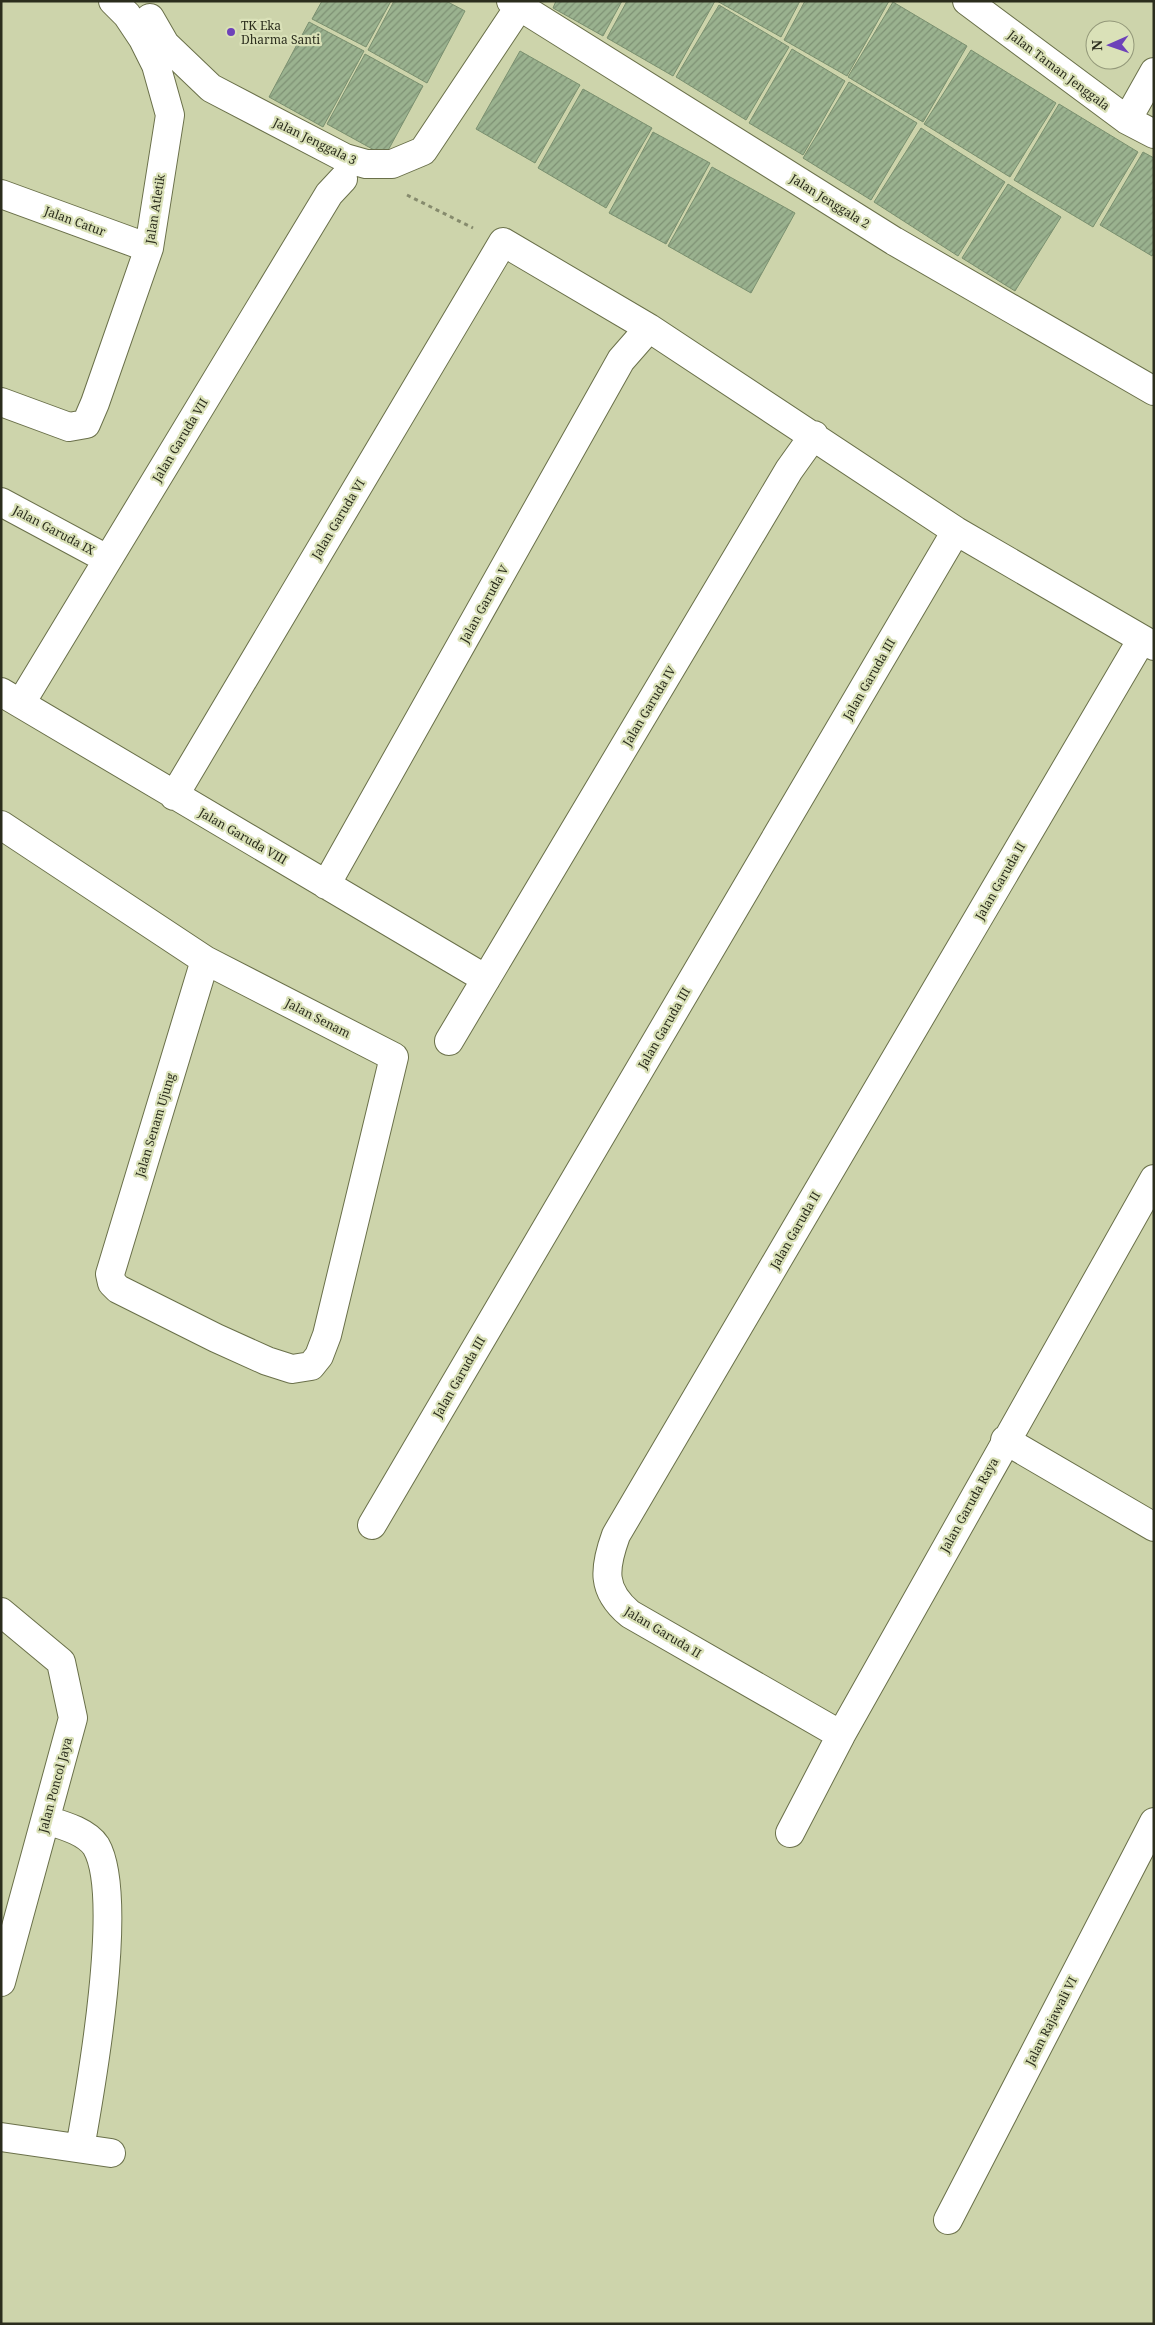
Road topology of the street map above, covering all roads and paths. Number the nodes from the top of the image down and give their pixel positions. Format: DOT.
graph roads {
  1 [pos="112,1"];
  2 [pos="140,1"];
  3 [pos="967,1"];
  4 [pos="518,3"];
  5 [pos="1154,72"];
  6 [pos="1127,120"];
  7 [pos="1154,134"];
  8 [pos="343,179"];
  9 [pos="403,193"];
  10 [pos="1,194"];
  11 [pos="503,242"];
  12 [pos="149,248"];
  13 [pos="649,328"];
  14 [pos="1154,391"];
  15 [pos="1,402"];
  16 [pos="814,435"];
  17 [pos="1,502"];
  18 [pos="956,531"];
  19 [pos="108,559"];
  20 [pos="1148,642"];
  21 [pos="11,698"];
  22 [pos="174,796"];
  23 [pos="1,825"];
  24 [pos="326,885"];
  25 [pos="205,960"];
  26 [pos="486,979"];
  27 [pos="449,1040"];
  28 [pos="1154,1179"];
  29 [pos="327,1334"];
  30 [pos="1006,1440"];
  31 [pos="372,1525"];
  32 [pos="1154,1528"];
  33 [pos="1,1612"];
  34 [pos="841,1735"];
  35 [pos="46,1820"];
  36 [pos="1154,1822"];
  37 [pos="790,1833"];
  38 [pos="1,1982"];
  39 [pos="1,2137"];
  40 [pos="80,2148"];
  41 [pos="111,2153"];
  42 [pos="948,2220"];
  1 -- 12 [label="street, Jalan Atletik"];
  2 -- 4 [label="street, Jalan Jenggala 3"];
  3 -- 6 [label="street, Jalan Taman Jenggala"];
  4 -- 14 [label="street, Jalan Jenggala 2"];
  5 -- 6 [label="street"];
  6 -- 7 [label="street, Jalan Taman Jenggala"];
  8 -- 19 [label="street, Jalan Garuda VII"];
  9 -- 11 [label="path"];
  10 -- 12 [label="street, Jalan Catur"];
  11 -- 13 [label="street"];
  11 -- 22 [label="street, Jalan Garuda VI"];
  12 -- 15 [label="street, Jalan Atletik"];
  13 -- 16 [label="street"];
  13 -- 24 [label="street, Jalan Garuda V"];
  16 -- 18 [label="street"];
  16 -- 26 [label="street, Jalan Garuda IV"];
  17 -- 19 [label="street, Jalan Garuda IX"];
  18 -- 20 [label="street"];
  18 -- 31 [label="street, Jalan Garuda III"];
  19 -- 21 [label="street, Jalan Garuda VII"];
  20 -- 34 [label="street, Jalan Garuda II"];
  21 -- 22 [label="street, Jalan Garuda VIII"];
  22 -- 24 [label="street, Jalan Garuda VIII"];
  23 -- 25 [label="street, Jalan Senam"];
  24 -- 26 [label="street, Jalan Garuda VIII"];
  25 -- 29 [label="street, Jalan Senam"];
  25 -- 29 [label="street, Jalan Senam Ujung"];
  26 -- 27 [label="street, Jalan Garuda IV"];
  28 -- 30 [label="street, Jalan Garuda Raya"];
  30 -- 32 [label="street"];
  30 -- 34 [label="street, Jalan Garuda Raya"];
  33 -- 35 [label="street, Jalan Poncol Jaya"];
  34 -- 37 [label="street, Jalan Garuda Raya"];
  35 -- 38 [label="street, Jalan Poncol Jaya"];
  35 -- 40 [label="street"];
  36 -- 42 [label="street, Jalan Rajawali VI"];
  39 -- 40 [label="street"];
  40 -- 41 [label="street"];
}
